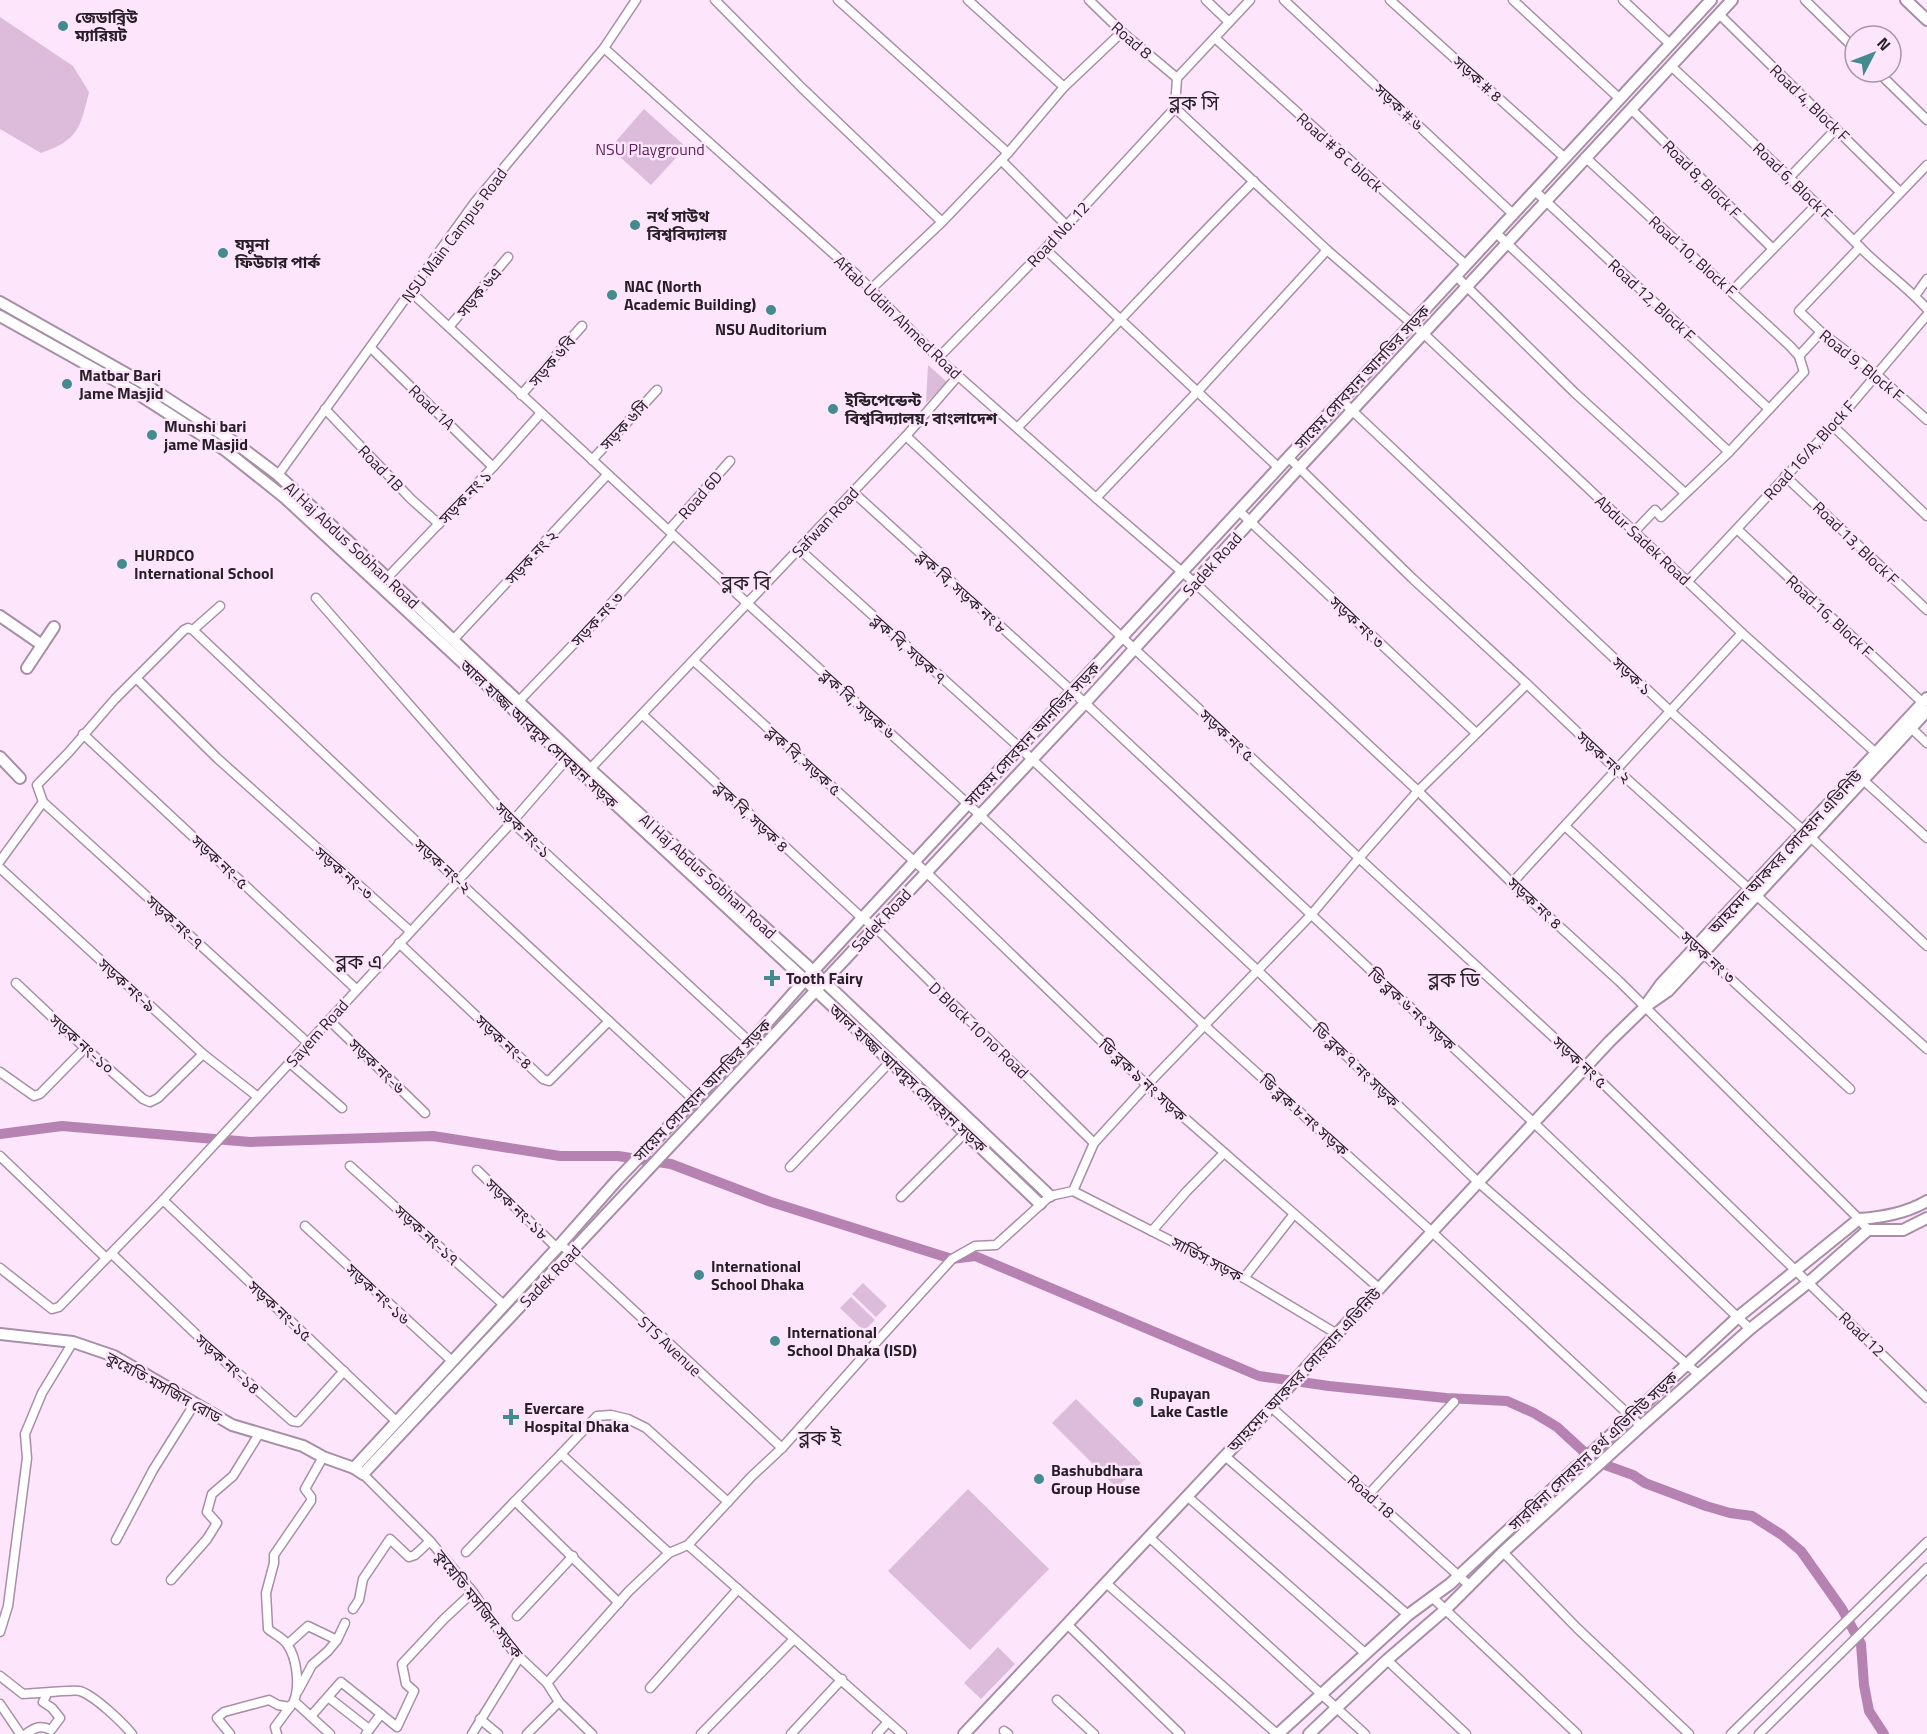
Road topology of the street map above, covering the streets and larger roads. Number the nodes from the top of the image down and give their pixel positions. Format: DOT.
graph roads {
  1 [pos="636,0"];
  2 [pos="715,0"];
  3 [pos="838,0"];
  4 [pos="968,0"];
  5 [pos="1089,0"];
  6 [pos="1206,0"];
  7 [pos="1250,0"];
  8 [pos="1284,0"];
  9 [pos="1390,0"];
  10 [pos="1513,0"];
  11 [pos="1623,0"];
  12 [pos="1712,0"];
  13 [pos="1732,0"];
  14 [pos="1805,0"];
  15 [pos="1906,0"];
  16 [pos="1914,0"];
  17 [pos="1927,12"];
  18 [pos="1719,14"];
  19 [pos="1927,20"];
  20 [pos="1229,22"];
  21 [pos="1122,32"];
  22 [pos="1843,37"];
  23 [pos="1215,38"];
  24 [pos="1670,44"];
  25 [pos="604,48"];
  26 [pos="1671,66"];
  27 [pos="1177,78"];
  28 [pos="1890,84"];
  29 [pos="1064,87"];
  30 [pos="1620,99"];
  31 [pos="1175,108"];
  32 [pos="1631,109"];
  33 [pos="1927,120"];
  34 [pos="1836,129"];
  35 [pos="1008,153"];
  36 [pos="1585,158"];
  37 [pos="1565,159"];
  38 [pos="1001,160"];
  39 [pos="1927,165"];
  40 [pos="1790,177"];
  41 [pos="1254,181"];
  42 [pos="1535,190"];
  43 [pos="1900,192"];
  44 [pos="1546,201"];
  45 [pos="1817,204"];
  46 [pos="1513,214"];
  47 [pos="942,222"];
  48 [pos="1066,226"];
  49 [pos="1496,232"];
  50 [pos="1507,243"];
  51 [pos="1857,244"];
  52 [pos="1045,249"];
  53 [pos="1773,249"];
  54 [pos="1327,250"];
  55 [pos="508,257"];
  56 [pos="1466,265"];
  57 [pos="1456,276"];
  58 [pos="1927,279"];
  59 [pos="1467,286"];
  60 [pos="871,290"];
  61 [pos="1732,291"];
  62 [pos="411,292"];
  63 [pos="1915,296"];
  64 [pos="0,302"];
  65 [pos="1927,309"];
  66 [pos="1927,315"];
  67 [pos="0,316"];
  68 [pos="1123,319"];
  69 [pos="1411,324"];
  70 [pos="582,326"];
  71 [pos="449,327"];
  72 [pos="1821,332"];
  73 [pos="1424,334"];
  74 [pos="371,348"];
  75 [pos="1799,356"];
  76 [pos="938,358"];
  77 [pos="1876,374"];
  78 [pos="958,376"];
  79 [pos="657,390"];
  80 [pos="1198,391"];
  81 [pos="521,395"];
  82 [pos="1341,400"];
  83 [pos="325,409"];
  84 [pos="1769,409"];
  85 [pos="1352,411"];
  86 [pos="541,413"];
  87 [pos="1925,414"];
  88 [pos="1833,426"];
  89 [pos="1018,428"];
  90 [pos="906,436"];
  91 [pos="1729,452"];
  92 [pos="1288,457"];
  93 [pos="591,460"];
  94 [pos="730,461"];
  95 [pos="493,467"];
  96 [pos="1279,468"];
  97 [pos="1298,469"];
  98 [pos="278,475"];
  99 [pos="607,475"];
  100 [pos="1785,476"];
  101 [pos="853,492"];
  102 [pos="1685,493"];
  103 [pos="1096,498"];
  104 [pos="1239,511"];
  105 [pos="1927,516"];
  106 [pos="1250,522"];
  107 [pos="439,524"];
  108 [pos="1737,529"];
  109 [pos="1634,531"];
  110 [pos="671,532"];
  111 [pos="799,549"];
  112 [pos="1183,572"];
  113 [pos="387,578"];
  114 [pos="1688,581"];
  115 [pos="1195,583"];
  116 [pos="316,598"];
  117 [pos="748,604"];
  118 [pos="220,606"];
  119 [pos="1927,610"];
  120 [pos="0,616"];
  121 [pos="54,627"];
  122 [pos="194,630"];
  123 [pos="1742,633"];
  124 [pos="1122,637"];
  125 [pos="454,639"];
  126 [pos="42,645"];
  127 [pos="1134,648"];
  128 [pos="694,661"];
  129 [pos="27,668"];
  130 [pos="136,678"];
  131 [pos="1527,684"];
  132 [pos="1072,692"];
  133 [pos="518,702"];
  134 [pos="1084,703"];
  135 [pos="1926,704"];
  136 [pos="1670,711"];
  137 [pos="643,715"];
  138 [pos="1908,725"];
  139 [pos="1476,733"];
  140 [pos="83,734"];
  141 [pos="1927,743"];
  142 [pos="1020,748"];
  143 [pos="1876,753"];
  144 [pos="0,757"];
  145 [pos="566,760"];
  146 [pos="1032,760"];
  147 [pos="590,769"];
  148 [pos="1617,770"];
  149 [pos="1860,777"];
  150 [pos="20,778"];
  151 [pos="1418,791"];
  152 [pos="43,802"];
  153 [pos="968,804"];
  154 [pos="980,815"];
  155 [pos="512,822"];
  156 [pos="1565,826"];
  157 [pos="1807,834"];
  158 [pos="1927,838"];
  159 [pos="1359,858"];
  160 [pos="0,861"];
  161 [pos="915,861"];
  162 [pos="0,868"];
  163 [pos="926,872"];
  164 [pos="457,880"];
  165 [pos="1512,883"];
  166 [pos="1754,892"];
  167 [pos="1311,915"];
  168 [pos="862,918"];
  169 [pos="875,927"];
  170 [pos="410,931"];
  171 [pos="399,943"];
  172 [pos="1927,946"];
  173 [pos="1700,950"];
  174 [pos="1257,970"];
  175 [pos="813,971"];
  176 [pos="805,980"];
  177 [pos="824,982"];
  178 [pos="16,983"];
  179 [pos="357,989"];
  180 [pos="815,991"];
  181 [pos="1645,1007"];
  182 [pos="329,1020"];
  183 [pos="609,1021"];
  184 [pos="1204,1025"];
  185 [pos="750,1042"];
  186 [pos="308,1043"];
  187 [pos="85,1048"];
  188 [pos="1927,1049"];
  189 [pos="202,1054"];
  190 [pos="890,1062"];
  191 [pos="290,1063"];
  192 [pos="1586,1067"];
  193 [pos="0,1072"];
  194 [pos="1147,1085"];
  195 [pos="1850,1089"];
  196 [pos="258,1097"];
  197 [pos="694,1100"];
  198 [pos="342,1108"];
  199 [pos="425,1113"];
  200 [pos="1533,1122"];
  201 [pos="965,1133"];
  202 [pos="1094,1143"];
  203 [pos="1224,1153"];
  204 [pos="0,1156"];
  205 [pos="350,1166"];
  206 [pos="790,1167"];
  207 [pos="477,1170"];
  208 [pos="1478,1182"];
  209 [pos="1073,1191"];
  210 [pos="1050,1196"];
  211 [pos="901,1197"];
  212 [pos="163,1200"];
  213 [pos="1927,1202"];
  214 [pos="1040,1204"];
  215 [pos="1294,1214"];
  216 [pos="1927,1218"];
  217 [pos="1859,1219"];
  218 [pos="305,1226"];
  219 [pos="1868,1230"];
  220 [pos="1152,1231"];
  221 [pos="1432,1232"];
  222 [pos="558,1246"];
  223 [pos="572,1253"];
  224 [pos="109,1256"];
  225 [pos="0,1268"];
  226 [pos="1797,1270"];
  227 [pos="1244,1278"];
  228 [pos="1809,1282"];
  229 [pos="1380,1289"];
  230 [pos="504,1305"];
  231 [pos="1738,1317"];
  232 [pos="1750,1329"];
  233 [pos="0,1334"];
  234 [pos="1336,1334"];
  235 [pos="73,1342"];
  236 [pos="452,1361"];
  237 [pos="1686,1364"];
  238 [pos="344,1371"];
  239 [pos="1698,1374"];
  240 [pos="1927,1398"];
  241 [pos="1454,1402"];
  242 [pos="195,1403"];
  243 [pos="1271,1407"];
  244 [pos="1631,1416"];
  245 [pos="396,1421"];
  246 [pos="1641,1426"];
  247 [pos="259,1434"];
  248 [pos="782,1448"];
  249 [pos="561,1454"];
  250 [pos="1225,1455"];
  251 [pos="323,1457"];
  252 [pos="358,1471"];
  253 [pos="1369,1494"];
  254 [pos="1187,1496"];
  255 [pos="515,1502"];
  256 [pos="728,1502"];
  257 [pos="1149,1537"];
  258 [pos="116,1540"];
  259 [pos="430,1541"];
  260 [pos="1926,1544"];
  261 [pos="688,1545"];
  262 [pos="466,1552"];
  263 [pos="1503,1552"];
  264 [pos="669,1553"];
  265 [pos="573,1556"];
  266 [pos="1927,1568"];
  267 [pos="1459,1575"];
  268 [pos="171,1580"];
  269 [pos="1106,1583"];
  270 [pos="1470,1586"];
  271 [pos="738,1589"];
  272 [pos="472,1592"];
  273 [pos="1434,1598"];
  274 [pos="619,1603"];
  275 [pos="353,1609"];
  276 [pos="1446,1610"];
  277 [pos="1408,1615"];
  278 [pos="516,1616"];
  279 [pos="345,1623"];
  280 [pos="1068,1625"];
  281 [pos="0,1632"];
  282 [pos="794,1639"];
  283 [pos="337,1640"];
  284 [pos="288,1644"];
  285 [pos="1365,1653"];
  286 [pos="519,1658"];
  287 [pos="1387,1659"];
  288 [pos="0,1676"];
  289 [pos="842,1679"];
  290 [pos="547,1683"];
  291 [pos="650,1688"];
  292 [pos="47,1694"];
  293 [pos="1321,1694"];
  294 [pos="328,1697"];
  295 [pos="1057,1700"];
  296 [pos="294,1701"];
  297 [pos="559,1702"];
  298 [pos="0,1704"];
  299 [pos="1337,1708"];
  300 [pos="381,1714"];
  301 [pos="311,1716"];
  302 [pos="480,1719"];
  303 [pos="888,1722"];
  304 [pos="367,1731"];
  305 [pos="21,1733"];
  306 [pos="132,1734"];
  307 [pos="230,1734"];
  308 [pos="277,1734"];
  309 [pos="330,1734"];
  310 [pos="472,1734"];
  311 [pos="498,1734"];
  312 [pos="527,1734"];
  313 [pos="592,1734"];
  314 [pos="701,1734"];
  315 [pos="791,1734"];
  316 [pos="877,1734"];
  317 [pos="902,1734"];
  318 [pos="964,1734"];
  319 [pos="1094,1734"];
  320 [pos="1180,1734"];
  321 [pos="1278,1734"];
  322 [pos="1309,1734"];
  323 [pos="1365,1734"];
  324 [pos="1466,1734"];
  325 [pos="1576,1734"];
  326 [pos="1689,1734"];
  327 [pos="1731,1734"];
  328 [pos="1759,1734"];
  1 -- 25 [label="street, NSU Main Campus Road"];
  2 -- 47 [label="street"];
  3 -- 35 [label="street"];
  4 -- 29 [label="street"];
  5 -- 21 [label="street, Road 8"];
  6 -- 20 [label="street"];
  7 -- 20 [label="street"];
  8 -- 46 [label="street, সড়ক # ৬"];
  9 -- 37 [label="street, সড়ক # ৪"];
  10 -- 30 [label="street"];
  11 -- 24 [label="street"];
  12 -- 24 [label="street, সায়েম সোবহান আনভির সড়ক"];
  13 -- 18 [label="street, সায়েম সোবহান আনভির সড়ক"];
  14 -- 22 [label="street"];
  15 -- 19 [label="street"];
  16 -- 17 [label="street"];
  18 -- 26 [label="street, সায়েম সোবহান আনভির সড়ক"];
  18 -- 34 [label="street, Road 4, Block F"];
  20 -- 23 [label="street"];
  21 -- 27 [label="street, Road 8"];
  21 -- 29 [label="street"];
  23 -- 27 [label="street"];
  23 -- 56 [label="street, Road # 8 c block"];
  24 -- 30 [label="street, সায়েম সোবহান আনভির সড়ক"];
  25 -- 60 [label="street, Aftab Uddin Ahmed Road"];
  25 -- 62 [label="street, NSU Main Campus Road"];
  26 -- 32 [label="street, সায়েম সোবহান আনভির সড়ক"];
  26 -- 40 [label="street, Road 6, Block F"];
  27 -- 31 [label="street"];
  28 -- 33 [label="street"];
  29 -- 35 [label="street"];
  30 -- 37 [label="street, সায়েম সোবহান আনভির সড়ক"];
  31 -- 41 [label="street, Abdur Sadek Road"];
  31 -- 48 [label="street, Road No. 12"];
  32 -- 36 [label="street, সায়েম সোবহান আনভির সড়ক"];
  32 -- 53 [label="street, Road 8, Block F"];
  34 -- 40 [label="street"];
  34 -- 43 [label="street, Road 4, Block F"];
  35 -- 38 [label="street"];
  36 -- 44 [label="street, সায়েম সোবহান আনভির সড়ক"];
  36 -- 61 [label="street, Road 10, Block F"];
  37 -- 42 [label="street, সায়েম সোবহান আনভির সড়ক"];
  38 -- 47 [label="street"];
  38 -- 48 [label="street"];
  39 -- 43 [label="street"];
  40 -- 45 [label="street, Road 6, Block F"];
  41 -- 54 [label="street, Abdur Sadek Road"];
  41 -- 68 [label="street"];
  42 -- 44 [label="street, Road 12, Block F"];
  42 -- 46 [label="street, সায়েম সোবহান আনভির সড়ক"];
  43 -- 51 [label="street"];
  44 -- 50 [label="street, সায়েম সোবহান আনভির সড়ক"];
  44 -- 84 [label="street, Road 12, Block F"];
  45 -- 51 [label="street, Road 6, Block F"];
  45 -- 53 [label="street"];
  46 -- 49 [label="street, সায়েম সোবহান আনভির সড়ক"];
  47 -- 60 [label="street"];
  48 -- 52 [label="street, Road No. 12"];
  49 -- 50 [label="street"];
  49 -- 56 [label="street, সায়েম সোবহান আনভির সড়ক"];
  50 -- 59 [label="street, সায়েম সোবহান আনভির সড়ক"];
  50 -- 91 [label="street"];
  51 -- 63 [label="street, Road 6, Block F"];
  51 -- 72 [label="street, Road 9, Block F"];
  52 -- 68 [label="street"];
  52 -- 76 [label="street, Road No. 12"];
  53 -- 61 [label="street"];
  54 -- 69 [label="street, Abdur Sadek Road"];
  54 -- 80 [label="street"];
  55 -- 71 [label="street, সড়ক ৬এ"];
  56 -- 57 [label="street, সায়েম সোবহান আনভির সড়ক"];
  57 -- 59 [label="street"];
  57 -- 69 [label="street, সায়েম সোবহান আনভির সড়ক"];
  58 -- 63 [label="street"];
  59 -- 73 [label="street, সায়েম সোবহান আনভির সড়ক"];
  59 -- 102 [label="street"];
  60 -- 76 [label="street, Aftab Uddin Ahmed Road"];
  61 -- 75 [label="street, Road 10, Block F"];
  62 -- 71 [label="street, ব্লক বি, সড়ক ৬"];
  62 -- 74 [label="street, NSU Main Campus Road"];
  63 -- 65 [label="street, Road 6, Block F"];
  64 -- 98 [label="street, Al Haj Abdus Sobhan Road"];
  66 -- 77 [label="street, Road 16/A, Block F"];
  67 -- 145 [label="street, আল হাজ্জ আবদুস সোবহান সড়ক"];
  68 -- 80 [label="street"];
  68 -- 89 [label="street"];
  69 -- 73 [label="street, Abdur Sadek Road"];
  69 -- 82 [label="street, সায়েম সোবহান আনভির সড়ক"];
  70 -- 81 [label="street, সড়ক ৬বি"];
  71 -- 81 [label="street, ব্লক বি, সড়ক ৬"];
  72 -- 75 [label="street"];
  72 -- 77 [label="street, Road 9, Block F"];
  73 -- 85 [label="street, সায়েম সোবহান আনভির সড়ক"];
  73 -- 109 [label="street, Abdur Sadek Road"];
  74 -- 83 [label="street, NSU Main Campus Road"];
  74 -- 95 [label="street, Road 1A"];
  75 -- 84 [label="street"];
  76 -- 78 [label="street, Aftab Uddin Ahmed Road"];
  77 -- 87 [label="street, Road 9, Block F"];
  77 -- 88 [label="street, Road 16/A, Block F"];
  78 -- 89 [label="street, Aftab Uddin Ahmed Road"];
  78 -- 90 [label="street, Safwan Road"];
  79 -- 93 [label="street, সড়ক ৬সি"];
  80 -- 96 [label="street"];
  80 -- 103 [label="street"];
  81 -- 86 [label="street, ব্লক বি, সড়ক ৬"];
  82 -- 85 [label="street, সড়ক ১"];
  82 -- 92 [label="street, সায়েম সোবহান আনভির সড়ক"];
  83 -- 98 [label="street, NSU Main Campus Road"];
  83 -- 107 [label="street, Road 1B"];
  84 -- 91 [label="street"];
  85 -- 97 [label="street, সায়েম সোবহান আনভির সড়ক"];
  85 -- 136 [label="street, সড়ক ১"];
  86 -- 93 [label="street, ব্লক বি, সড়ক ৬"];
  86 -- 95 [label="street, সড়ক নং ১"];
  88 -- 100 [label="street, Road 16/A, Block F"];
  88 -- 105 [label="street"];
  89 -- 103 [label="street, Aftab Uddin Ahmed Road"];
  90 -- 101 [label="street, Safwan Road"];
  90 -- 124 [label="street, সড়ক নং ৫"];
  91 -- 102 [label="street"];
  92 -- 96 [label="street, সায়েম সোবহান আনভির সড়ক"];
  92 -- 97 [label="street, সড়ক নং ২"];
  93 -- 99 [label="street, ব্লক বি, সড়ক ৬"];
  94 -- 110 [label="street, Road 6D"];
  95 -- 107 [label="street, সড়ক নং ১"];
  96 -- 104 [label="street, সায়েম সোবহান আনভির সড়ক"];
  97 -- 106 [label="street, Sadek Road"];
  97 -- 131 [label="street, সড়ক নং ২"];
  98 -- 113 [label="street, Al Haj Abdus Sobhan Road"];
  99 -- 110 [label="street, ব্লক বি, সড়ক ৬"];
  99 -- 125 [label="street, সড়ক নং ২"];
  100 -- 108 [label="street, Road 16/A, Block F"];
  100 -- 119 [label="street, Road 13, Block F"];
  101 -- 111 [label="street, Safwan Road"];
  101 -- 132 [label="street, ব্লক বি, সড়ক নং ৮"];
  102 -- 109 [label="street"];
  103 -- 112 [label="street, Aftab Uddin Ahmed Road"];
  104 -- 106 [label="street, সড়ক নং ৩"];
  104 -- 112 [label="street, সায়েম সোবহান আনভির সড়ক"];
  106 -- 115 [label="street, Sadek Road"];
  106 -- 139 [label="street, সড়ক নং ৩"];
  107 -- 113 [label="street, সড়ক নং ১"];
  108 -- 114 [label="street, Road 16/A, Block F"];
  108 -- 135 [label="street, Road 16, Block F"];
  109 -- 114 [label="street, Abdur Sadek Road"];
  110 -- 117 [label="street, ব্লক বি, সড়ক ৬"];
  110 -- 133 [label="street, সড়ক নং ৩"];
  111 -- 117 [label="street, Safwan Road"];
  111 -- 142 [label="street, ব্লক বি, সড়ক ৭"];
  112 -- 115 [label="street, Aftab Uddin Ahmed Road"];
  112 -- 124 [label="street, সায়েম সোবহান আনভির সড়ক"];
  113 -- 125 [label="street, Al Haj Abdus Sobhan Road"];
  114 -- 123 [label="street, Abdur Sadek Road"];
  115 -- 127 [label="street, Sadek Road"];
  115 -- 151 [label="street, সড়ক নং ৪"];
  116 -- 155 [label="street, সড়ক নং-১"];
  117 -- 128 [label="street, Safwan Road"];
  117 -- 153 [label="street, ব্লক বি, সড়ক ৬"];
  118 -- 122 [label="street"];
  120 -- 126 [label="street"];
  121 -- 126 [label="street"];
  122 -- 130 [label="street"];
  122 -- 164 [label="street, সড়ক নং-২"];
  123 -- 136 [label="street"];
  123 -- 143 [label="street, Abdur Sadek Road"];
  124 -- 127 [label="street, সড়ক নং ৫"];
  124 -- 132 [label="street, সায়েম সোবহান আনভির সড়ক"];
  125 -- 133 [label="street, Al Haj Abdus Sobhan Road"];
  126 -- 129 [label="street"];
  127 -- 134 [label="street, Sadek Road"];
  127 -- 159 [label="street, সড়ক নং ৫"];
  128 -- 137 [label="street, Safwan Road"];
  128 -- 161 [label="street, ব্লক বি, সড়ক ৫"];
  130 -- 140 [label="street"];
  130 -- 170 [label="street, সড়ক নং-৩"];
  131 -- 139 [label="street"];
  131 -- 148 [label="street, সড়ক নং ২"];
  132 -- 134 [label="street, ডি ব্লক ৬ নং সড়ক"];
  132 -- 142 [label="street, সায়েম সোবহান আনভির সড়ক"];
  133 -- 147 [label="street, Al Haj Abdus Sobhan Road"];
  134 -- 146 [label="street, Sadek Road"];
  134 -- 167 [label="street, ডি ব্লক ৬ নং সড়ক"];
  135 -- 138 [label="street, আহমেদ আকবর সোবহান এভিনিউ"];
  136 -- 148 [label="street"];
  136 -- 157 [label="street, সড়ক ১"];
  137 -- 147 [label="street, Safwan Road"];
  137 -- 168 [label="street, ব্লক বি, সড়ক ৪"];
  138 -- 141 [label="street"];
  138 -- 143 [label="street, আহমেদ আকবর সোবহান এভিনিউ"];
  138 -- 149 [label="street, আহমেদ আকবর সোবহান এভিনিউ"];
  139 -- 151 [label="street"];
  140 -- 152 [label="street"];
  140 -- 179 [label="street, সড়ক নং-৫"];
  142 -- 146 [label="street, ডি ব্লক ৭ নং সড়ক"];
  142 -- 153 [label="street, সায়েম সোবহান আনভির সড়ক"];
  143 -- 149 [label="street, আহমেদ আকবর সোবহান এভিনিউ"];
  144 -- 150 [label="street"];
  145 -- 155 [label="street, Sayem Road"];
  145 -- 176 [label="street, আল হাজ্জ আবদুস সোবহান সড়ক"];
  146 -- 154 [label="street, Sadek Road"];
  146 -- 174 [label="street, ডি ব্লক ৭ নং সড়ক"];
  147 -- 175 [label="street, Al Haj Abdus Sobhan Road"];
  148 -- 156 [label="street"];
  148 -- 166 [label="street, সড়ক নং ২"];
  149 -- 157 [label="street, আহমেদ আকবর সোবহান এভিনিউ"];
  149 -- 158 [label="street"];
  151 -- 159 [label="street"];
  151 -- 165 [label="street, সড়ক নং ৪"];
  152 -- 160 [label="street"];
  152 -- 186 [label="street, সড়ক নং-৭"];
  153 -- 154 [label="street, ডি ব্লক ৮ নং সড়ক"];
  153 -- 161 [label="street, সায়েম সোবহান আনভির সড়ক"];
  154 -- 163 [label="street, Sadek Road"];
  154 -- 184 [label="street, ডি ব্লক ৮ নং সড়ক"];
  155 -- 164 [label="street, Sayem Road"];
  155 -- 185 [label="street, সড়ক নং-১"];
  156 -- 165 [label="street"];
  156 -- 173 [label="street, সড়ক নং ৩"];
  157 -- 166 [label="street, আহমেদ আকবর সোবহান এভিনিউ"];
  157 -- 172 [label="street, সড়ক ১"];
  159 -- 167 [label="street"];
  159 -- 192 [label="street, সড়ক নং ৫"];
  161 -- 163 [label="street, ডি ব্লক ৯ নং সড়ক"];
  161 -- 168 [label="street, সায়েম সোবহান আনভির সড়ক"];
  162 -- 189 [label="street, সড়ক নং-৯"];
  163 -- 169 [label="street, Sadek Road"];
  163 -- 194 [label="street, ডি ব্লক ৯ নং সড়ক"];
  164 -- 170 [label="street, Sayem Road"];
  164 -- 183 [label="street, সড়ক নং-২"];
  165 -- 181 [label="street, সড়ক নং ৪"];
  166 -- 173 [label="street, আহমেদ আকবর সোবহান এভিনিউ"];
  166 -- 188 [label="street, সড়ক নং ২"];
  167 -- 174 [label="street"];
  167 -- 200 [label="street, ডি ব্লক ৬ নং সড়ক"];
  168 -- 169 [label="street, D Block 10 no Road"];
  168 -- 175 [label="street, সায়েম সোবহান আনভির সড়ক"];
  169 -- 177 [label="street, Sadek Road"];
  169 -- 202 [label="street, D Block 10 no Road"];
  170 -- 171 [label="street, Sayem Road"];
  171 -- 179 [label="street, Sayem Road"];
  171 -- 183 [label="street, সড়ক নং-৪"];
  173 -- 181 [label="street, আহমেদ আকবর সোবহান এভিনিউ"];
  173 -- 195 [label="street, সড়ক নং ৩"];
  174 -- 184 [label="street"];
  174 -- 208 [label="street, ডি ব্লক ৭ নং সড়ক"];
  175 -- 176 [label="street, সায়েম সোবহান আনভির সড়ক"];
  175 -- 177 [label="street, Al Haj Abdus Sobhan Road"];
  176 -- 180 [label="street, আল হাজ্জ আবদুস সোবহান সড়ক"];
  176 -- 185 [label="street, সায়েম সোবহান আনভির সড়ক"];
  177 -- 180 [label="street, Sadek Road"];
  177 -- 210 [label="street, Al Haj Abdus Sobhan Road"];
  178 -- 187 [label="street, সড়ক নং-১০"];
  179 -- 182 [label="street, Sayem Road"];
  180 -- 190 [label="street, আল হাজ্জ আবদুস সোবহান সড়ক"];
  180 -- 223 [label="street, Sadek Road"];
  181 -- 192 [label="street, আহমেদ আকবর সোবহান এভিনিউ"];
  181 -- 217 [label="street, সড়ক নং ৪"];
  182 -- 186 [label="street, Sayem Road"];
  182 -- 199 [label="street, সড়ক নং-৬"];
  183 -- 197 [label="street, সড়ক নং-২"];
  184 -- 194 [label="street"];
  184 -- 221 [label="street, ডি ব্লক ৮ নং সড়ক"];
  185 -- 197 [label="street, সায়েম সোবহান আনভির সড়ক"];
  186 -- 191 [label="street, Sayem Road"];
  187 -- 189 [label="street, সড়ক নং-১০"];
  187 -- 193 [label="street"];
  189 -- 196 [label="street, সড়ক নং-৯"];
  190 -- 201 [label="street, আল হাজ্জ আবদুস সোবহান সড়ক"];
  190 -- 206 [label="street"];
  191 -- 196 [label="street, Sayem Road"];
  191 -- 198 [label="street"];
  192 -- 200 [label="street, আহমেদ আকবর সোবহান এভিনিউ"];
  192 -- 226 [label="street, সড়ক নং ৫"];
  194 -- 202 [label="street"];
  194 -- 203 [label="street, ডি ব্লক ৯ নং সড়ক"];
  196 -- 212 [label="street, Sayem Road"];
  197 -- 222 [label="street, সায়েম সোবহান আনভির সড়ক"];
  200 -- 208 [label="street, আহমেদ আকবর সোবহান এভিনিউ"];
  200 -- 231 [label="street, ডি ব্লক ৬ নং সড়ক"];
  201 -- 211 [label="street"];
  201 -- 214 [label="street, আল হাজ্জ আবদুস সোবহান সড়ক"];
  202 -- 209 [label="street"];
  203 -- 215 [label="street, ডি ব্লক ৯ নং সড়ক"];
  203 -- 220 [label="street"];
  204 -- 224 [label="street"];
  205 -- 230 [label="street, সড়ক নং-১৭"];
  207 -- 222 [label="street, সড়ক নং-১৮"];
  208 -- 221 [label="street, আহমেদ আকবর সোবহান এভিনিউ"];
  208 -- 237 [label="street, ডি ব্লক ৭ নং সড়ক"];
  209 -- 210 [label="street"];
  209 -- 220 [label="street, সার্ভিস সড়ক"];
  210 -- 214 [label="street"];
  212 -- 224 [label="street, Sayem Road"];
  212 -- 238 [label="street, সড়ক নং-১৫"];
  213 -- 217 [label="street"];
  214 -- 248 [label="street"];
  215 -- 227 [label="street"];
  215 -- 229 [label="street, ডি ব্লক ৯ নং সড়ক"];
  216 -- 219 [label="street"];
  217 -- 219 [label="street, সড়ক নং ৪"];
  217 -- 226 [label="street, সাবরিনা সোবহান ৪র্থ এভিনিউ সড়ক"];
  218 -- 236 [label="street, সড়ক নং-১৬"];
  219 -- 228 [label="street, সাবরিনা সোবহান ৪র্থ এভিনিউ সড়ক"];
  220 -- 227 [label="street, সার্ভিস সড়ক"];
  221 -- 229 [label="street, আহমেদ আকবর সোবহান এভিনিউ"];
  221 -- 244 [label="street, ডি ব্লক ৮ নং সড়ক"];
  222 -- 223 [label="street, STS Avenue"];
  222 -- 230 [label="street, সায়েম সোবহান আনভির সড়ক"];
  223 -- 248 [label="street, STS Avenue"];
  223 -- 252 [label="street, Sadek Road"];
  224 -- 225 [label="street, Sayem Road"];
  224 -- 238 [label="street, সড়ক নং-১৪"];
  226 -- 228 [label="street, Road 12"];
  226 -- 231 [label="street, সাবরিনা সোবহান ৪র্থ এভিনিউ সড়ক"];
  227 -- 234 [label="street, সার্ভিস সড়ক"];
  228 -- 232 [label="street, সাবরিনা সোবহান ৪র্থ এভিনিউ সড়ক"];
  228 -- 240 [label="street, Road 12"];
  229 -- 234 [label="street, আহমেদ আকবর সোবহান এভিনিউ"];
  230 -- 236 [label="street, সায়েম সোবহান আনভির সড়ক"];
  231 -- 232 [label="street, ডি ব্লক ৬ নং সড়ক"];
  231 -- 237 [label="street, সাবরিনা সোবহান ৪র্থ এভিনিউ সড়ক"];
  232 -- 239 [label="street, সাবরিনা সোবহান ৪র্থ এভিনিউ সড়ক"];
  233 -- 235 [label="street, কুয়েতি মসজিদ রোড"];
  234 -- 243 [label="street, আহমেদ আকবর সোবহান এভিনিউ"];
  235 -- 242 [label="street, কুয়েতি মসজিদ রোড"];
  235 -- 281 [label="street"];
  236 -- 245 [label="street, সায়েম সোবহান আনভির সড়ক"];
  237 -- 239 [label="street, ডি ব্লক ৭ নং সড়ক"];
  237 -- 244 [label="street, সাবরিনা সোবহান ৪র্থ এভিনিউ সড়ক"];
  238 -- 245 [label="street, সড়ক নং-১৫"];
  239 -- 246 [label="street, সাবরিনা সোবহান ৪র্থ এভিনিউ সড়ক"];
  241 -- 253 [label="street"];
  242 -- 247 [label="street, কুয়েতি মসজিদ রোড"];
  242 -- 258 [label="street"];
  243 -- 250 [label="street, আহমেদ আকবর সোবহান এভিনিউ"];
  243 -- 253 [label="street, Road 18"];
  244 -- 246 [label="street, ডি ব্লক ৮ নং সড়ক"];
  244 -- 267 [label="street, সাবরিনা সোবহান ৪র্থ এভিনিউ সড়ক"];
  245 -- 252 [label="street, সায়েম সোবহান আনভির সড়ক"];
  246 -- 263 [label="street, সাবরিনা সোবহান ৪র্থ এভিনিউ সড়ক"];
  247 -- 251 [label="street, কুয়েতি মসজিদ রোড"];
  247 -- 268 [label="street"];
  248 -- 256 [label="street"];
  249 -- 255 [label="street"];
  249 -- 256 [label="street"];
  249 -- 264 [label="street"];
  250 -- 254 [label="street, আহমেদ আকবর সোবহান এভিনিউ"];
  250 -- 277 [label="street"];
  251 -- 252 [label="street, কুয়েতি মসজিদ রোড"];
  251 -- 284 [label="street"];
  252 -- 259 [label="street, কুয়েতি মসজিদ সড়ক"];
  253 -- 267 [label="street, Road 18"];
  254 -- 257 [label="street, আহমেদ আকবর সোবহান এভিনিউ"];
  254 -- 285 [label="street"];
  255 -- 262 [label="street"];
  255 -- 265 [label="street"];
  256 -- 261 [label="street"];
  257 -- 269 [label="street, আহমেদ আকবর সোবহান এভিনিউ"];
  257 -- 293 [label="street"];
  259 -- 272 [label="street, কুয়েতি মসজিদ সড়ক"];
  259 -- 275 [label="street"];
  260 -- 327 [label="street"];
  261 -- 264 [label="street"];
  261 -- 271 [label="street"];
  263 -- 270 [label="street, সাবরিনা সোবহান ৪র্থ এভিনিউ সড়ক"];
  263 -- 326 [label="street"];
  264 -- 274 [label="street"];
  265 -- 274 [label="street"];
  265 -- 278 [label="street"];
  266 -- 328 [label="street"];
  267 -- 270 [label="street, Road 18"];
  267 -- 273 [label="street, সাবরিনা সোবহান ৪র্থ এভিনিউ সড়ক"];
  269 -- 280 [label="street, আহমেদ আকবর সোবহান এভিনিউ"];
  269 -- 321 [label="street"];
  270 -- 276 [label="street, সাবরিনা সোবহান ৪র্থ এভিনিউ সড়ক"];
  271 -- 282 [label="street"];
  271 -- 291 [label="street"];
  272 -- 286 [label="street, কুয়েতি মসজিদ সড়ক"];
  272 -- 300 [label="street"];
  273 -- 276 [label="street"];
  273 -- 277 [label="street, সাবরিনা সোবহান ৪র্থ এভিনিউ সড়ক"];
  274 -- 290 [label="street"];
  276 -- 287 [label="street, সাবরিনা সোবহান ৪র্থ এভিনিউ সড়ক"];
  276 -- 325 [label="street"];
  277 -- 285 [label="street, সাবরিনা সোবহান ৪র্থ এভিনিউ সড়ক"];
  279 -- 283 [label="street"];
  280 -- 318 [label="street, আহমেদ আকবর সোবহান এভিনিউ"];
  280 -- 320 [label="street"];
  282 -- 289 [label="street"];
  282 -- 314 [label="street"];
  283 -- 284 [label="street"];
  283 -- 296 [label="street"];
  284 -- 296 [label="street"];
  285 -- 293 [label="street, সাবরিনা সোবহান ৪র্থ এভিনিউ সড়ক"];
  286 -- 290 [label="street, কুয়েতি মসজিদ সড়ক"];
  286 -- 302 [label="street"];
  287 -- 299 [label="street, সাবরিনা সোবহান ৪র্থ এভিনিউ সড়ক"];
  287 -- 324 [label="street"];
  288 -- 292 [label="street"];
  289 -- 303 [label="street"];
  289 -- 315 [label="street"];
  290 -- 297 [label="street, কুয়েতি মসজিদ সড়ক"];
  292 -- 305 [label="street"];
  292 -- 306 [label="street"];
  293 -- 299 [label="street"];
  293 -- 321 [label="street, সাবরিনা সোবহান ৪র্থ এভিনিউ সড়ক"];
  294 -- 300 [label="street"];
  294 -- 301 [label="street"];
  294 -- 304 [label="street"];
  295 -- 319 [label="street"];
  296 -- 301 [label="street"];
  296 -- 307 [label="street"];
  296 -- 308 [label="street"];
  297 -- 312 [label="street"];
  297 -- 313 [label="street, কুয়েতি মসজিদ সড়ক"];
  298 -- 305 [label="street"];
  299 -- 322 [label="street, সাবরিনা সোবহান ৪র্থ এভিনিউ সড়ক"];
  299 -- 323 [label="street"];
  300 -- 304 [label="street"];
  301 -- 309 [label="street"];
  302 -- 310 [label="street"];
  302 -- 311 [label="street"];
  303 -- 316 [label="street"];
  303 -- 317 [label="street"];
}
